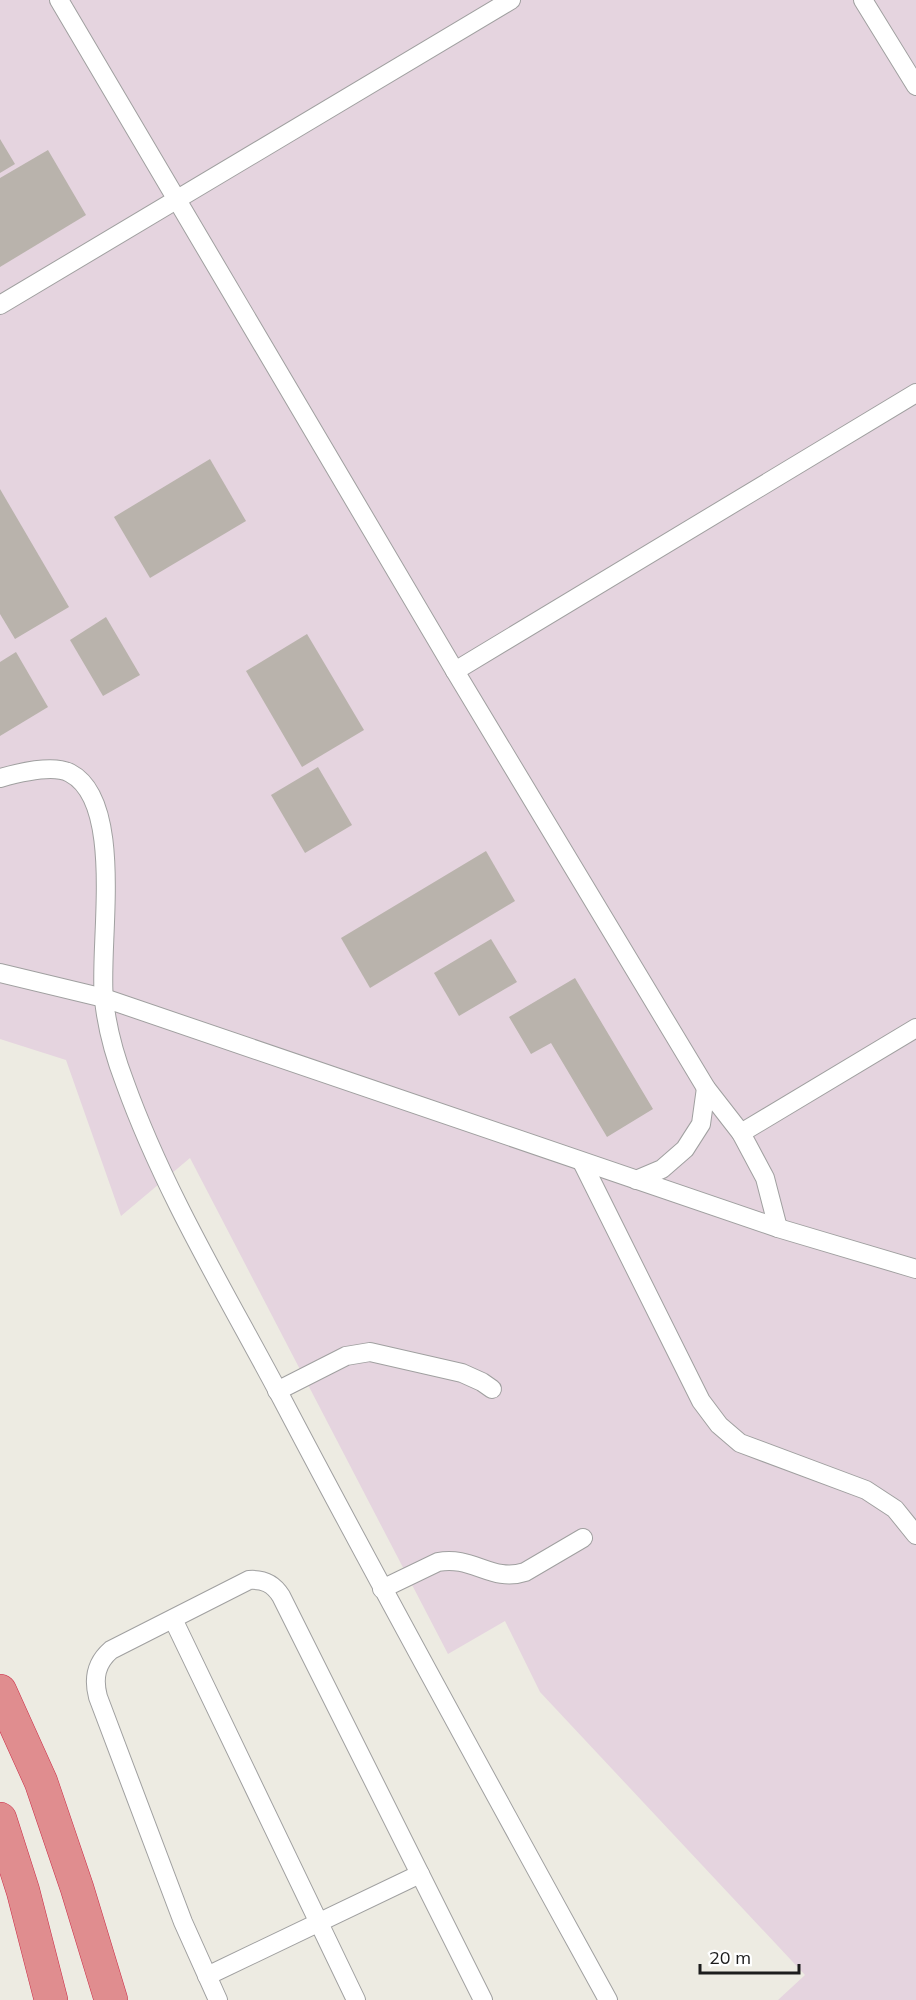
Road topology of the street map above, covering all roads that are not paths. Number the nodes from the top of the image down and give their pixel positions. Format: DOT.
graph roads {
  1 [pos="59,0"];
  2 [pos="511,0"];
  3 [pos="864,0"];
  4 [pos="916,86"];
  5 [pos="177,200"];
  6 [pos="0,305"];
  7 [pos="916,393"];
  8 [pos="455,671"];
  9 [pos="0,778"];
  10 [pos="0,973"];
  11 [pos="104,999"];
  12 [pos="916,1028"];
  13 [pos="706,1088"];
  14 [pos="741,1132"];
  15 [pos="582,1162"];
  16 [pos="636,1180"];
  17 [pos="778,1228"];
  18 [pos="916,1269"];
  19 [pos="492,1389"];
  20 [pos="277,1390"];
  21 [pos="916,1535"];
  22 [pos="583,1538"];
  23 [pos="382,1589"];
  24 [pos="173,1619"];
  25 [pos="0,1691"];
  26 [pos="0,1819"];
  27 [pos="420,1874"];
  28 [pos="319,1923"];
  29 [pos="207,1976"];
  30 [pos="51,2000"];
  31 [pos="111,2000"];
  32 [pos="218,2000"];
  33 [pos="356,2000"];
  34 [pos="483,2000"];
  35 [pos="608,2000"];
  1 -- 5 [label="lane"];
  2 -- 5 [label="lane"];
  3 -- 4 [label="lane"];
  5 -- 6 [label="lane"];
  5 -- 8 [label="lane"];
  7 -- 8 [label="lane"];
  8 -- 13 [label="lane"];
  9 -- 11 [label="lane"];
  10 -- 11 [label="lane"];
  11 -- 15 [label="lane"];
  11 -- 20 [label="lane"];
  12 -- 14 [label="lane"];
  13 -- 14 [label="lane"];
  13 -- 16 [label="lane"];
  14 -- 17 [label="lane"];
  15 -- 16 [label="lane"];
  15 -- 21 [label="lane"];
  16 -- 17 [label="lane"];
  17 -- 18 [label="lane"];
  19 -- 20 [label="lane"];
  20 -- 23 [label="lane"];
  22 -- 23 [label="lane"];
  23 -- 35 [label="lane"];
  24 -- 27 [label="lane"];
  24 -- 28 [label="lane"];
  24 -- 29 [label="lane"];
  25 -- 31 [label="highway"];
  26 -- 30 [label="highway"];
  27 -- 28 [label="lane"];
  27 -- 34 [label="lane"];
  28 -- 29 [label="lane"];
  28 -- 33 [label="lane"];
  29 -- 32 [label="lane"];
}
